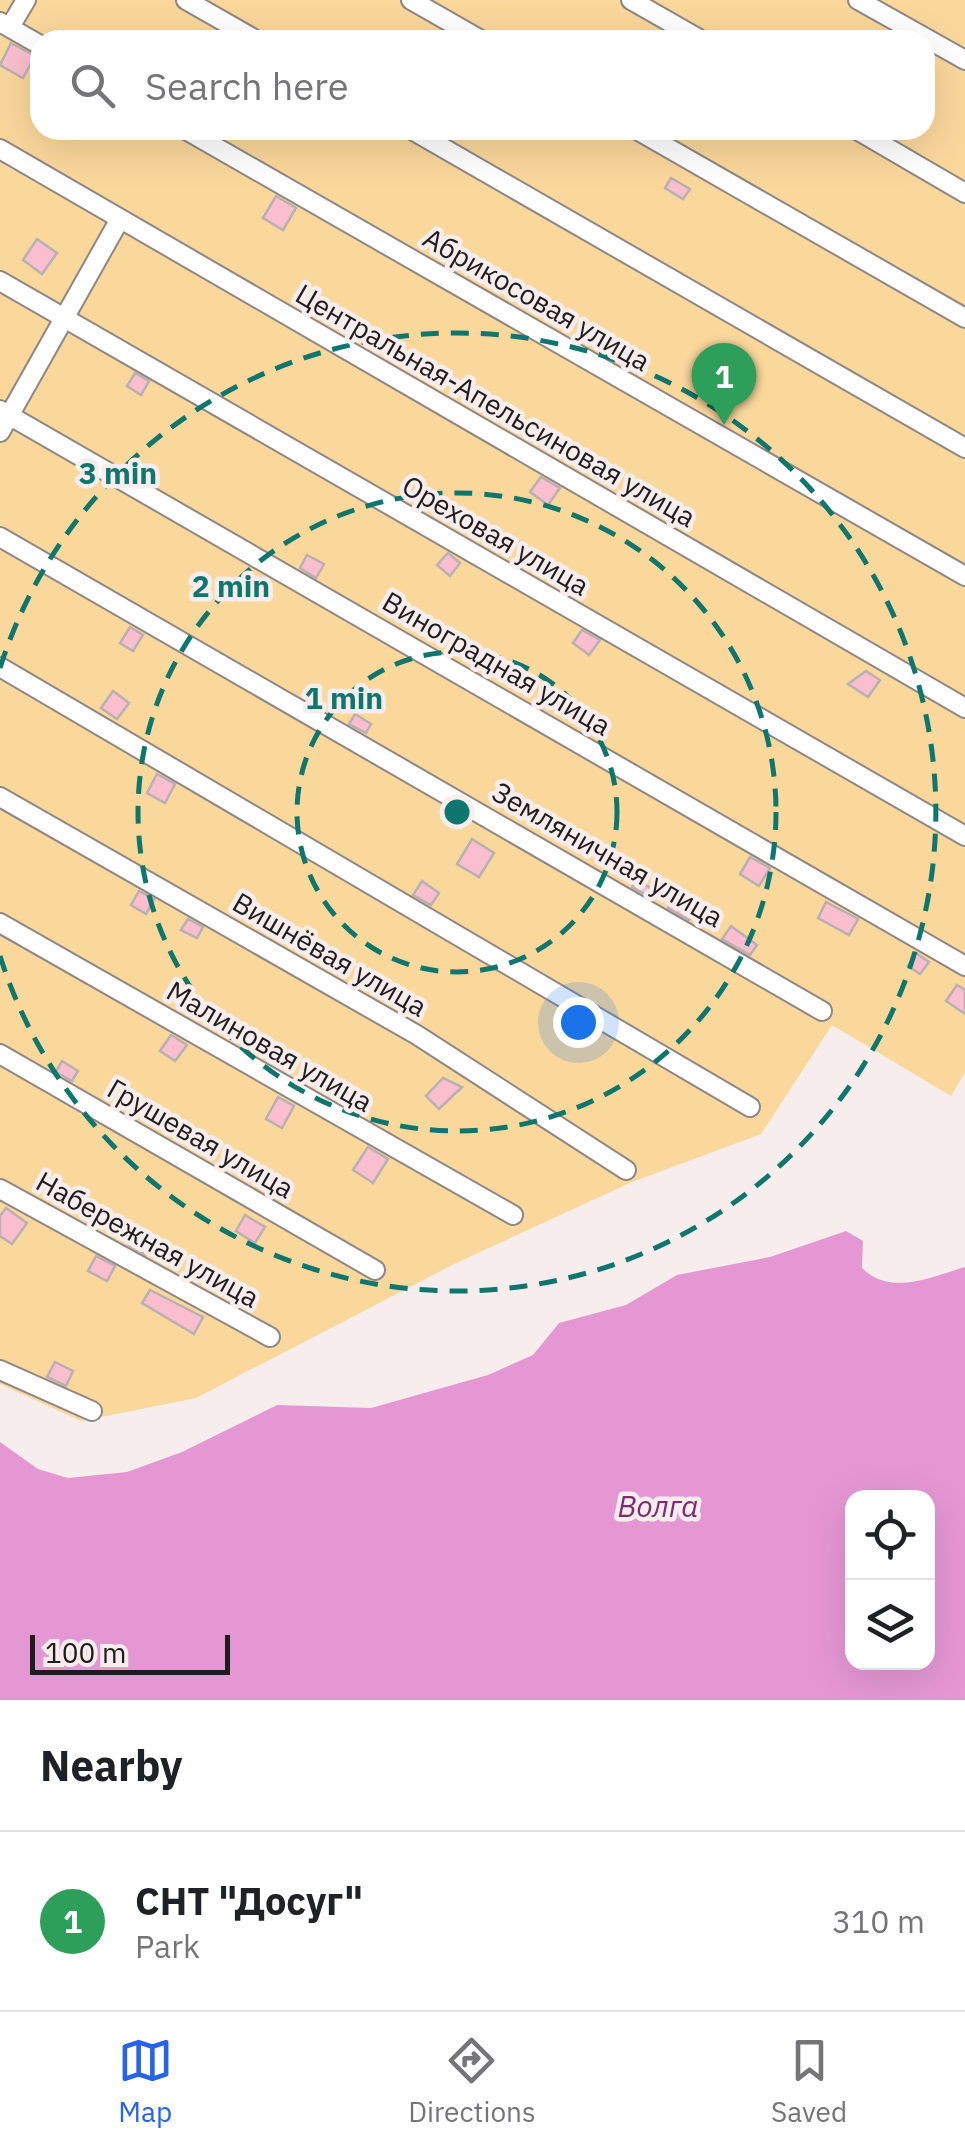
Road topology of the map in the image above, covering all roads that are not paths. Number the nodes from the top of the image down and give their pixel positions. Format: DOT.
graph roads {
  1 [pos="26,0"];
  2 [pos="186,0"];
  3 [pos="411,0"];
  4 [pos="632,0"];
  5 [pos="858,0"];
  6 [pos="5,25"];
  7 [pos="238,30"];
  8 [pos="464,30"];
  9 [pos="684,30"];
  10 [pos="912,30"];
  11 [pos="30,39"];
  12 [pos="935,43"];
  13 [pos="965,60"];
  14 [pos="203,140"];
  15 [pos="429,140"];
  16 [pos="654,140"];
  17 [pos="874,140"];
  18 [pos="0,149"];
  19 [pos="965,193"];
  20 [pos="120,219"];
  21 [pos="0,281"];
  22 [pos="64,318"];
  23 [pos="965,318"];
  24 [pos="3,419"];
  25 [pos="965,448"];
  26 [pos="0,537"];
  27 [pos="965,576"];
  28 [pos="0,666"];
  29 [pos="965,708"];
  30 [pos="0,797"];
  31 [pos="965,836"];
  32 [pos="0,923"];
  33 [pos="965,966"];
  34 [pos="822,1011"];
  35 [pos="0,1054"];
  36 [pos="750,1107"];
  37 [pos="626,1170"];
  38 [pos="0,1189"];
  39 [pos="514,1216"];
  40 [pos="375,1270"];
  41 [pos="270,1337"];
  42 [pos="0,1370"];
  43 [pos="92,1411"];
  1 -- 6 [label="lane"];
  2 -- 7 [label="lane"];
  3 -- 8 [label="lane"];
  4 -- 9 [label="lane"];
  5 -- 10 [label="lane"];
  6 -- 11 [label="lane"];
  12 -- 13 [label="lane"];
  14 -- 27 [label="lane, Абрикосовая улица"];
  15 -- 25 [label="lane"];
  16 -- 23 [label="lane"];
  17 -- 19 [label="lane"];
  18 -- 20 [label="lane, Центральная-Апельсиновая улица"];
  20 -- 22 [label="lane"];
  20 -- 29 [label="lane, Центральная-Апельсиновая улица"];
  21 -- 22 [label="lane, Ореховая улица"];
  22 -- 24 [label="lane"];
  22 -- 31 [label="lane, Ореховая улица"];
  24 -- 33 [label="lane, Виноградная улица"];
  26 -- 34 [label="lane, Земляничная улица"];
  28 -- 36 [label="lane"];
  30 -- 37 [label="lane, Вишнёвая улица"];
  32 -- 39 [label="lane, Малиновая улица"];
  35 -- 40 [label="lane, Грушевая улица"];
  38 -- 41 [label="lane, Набережная улица"];
  42 -- 43 [label="lane"];
}
